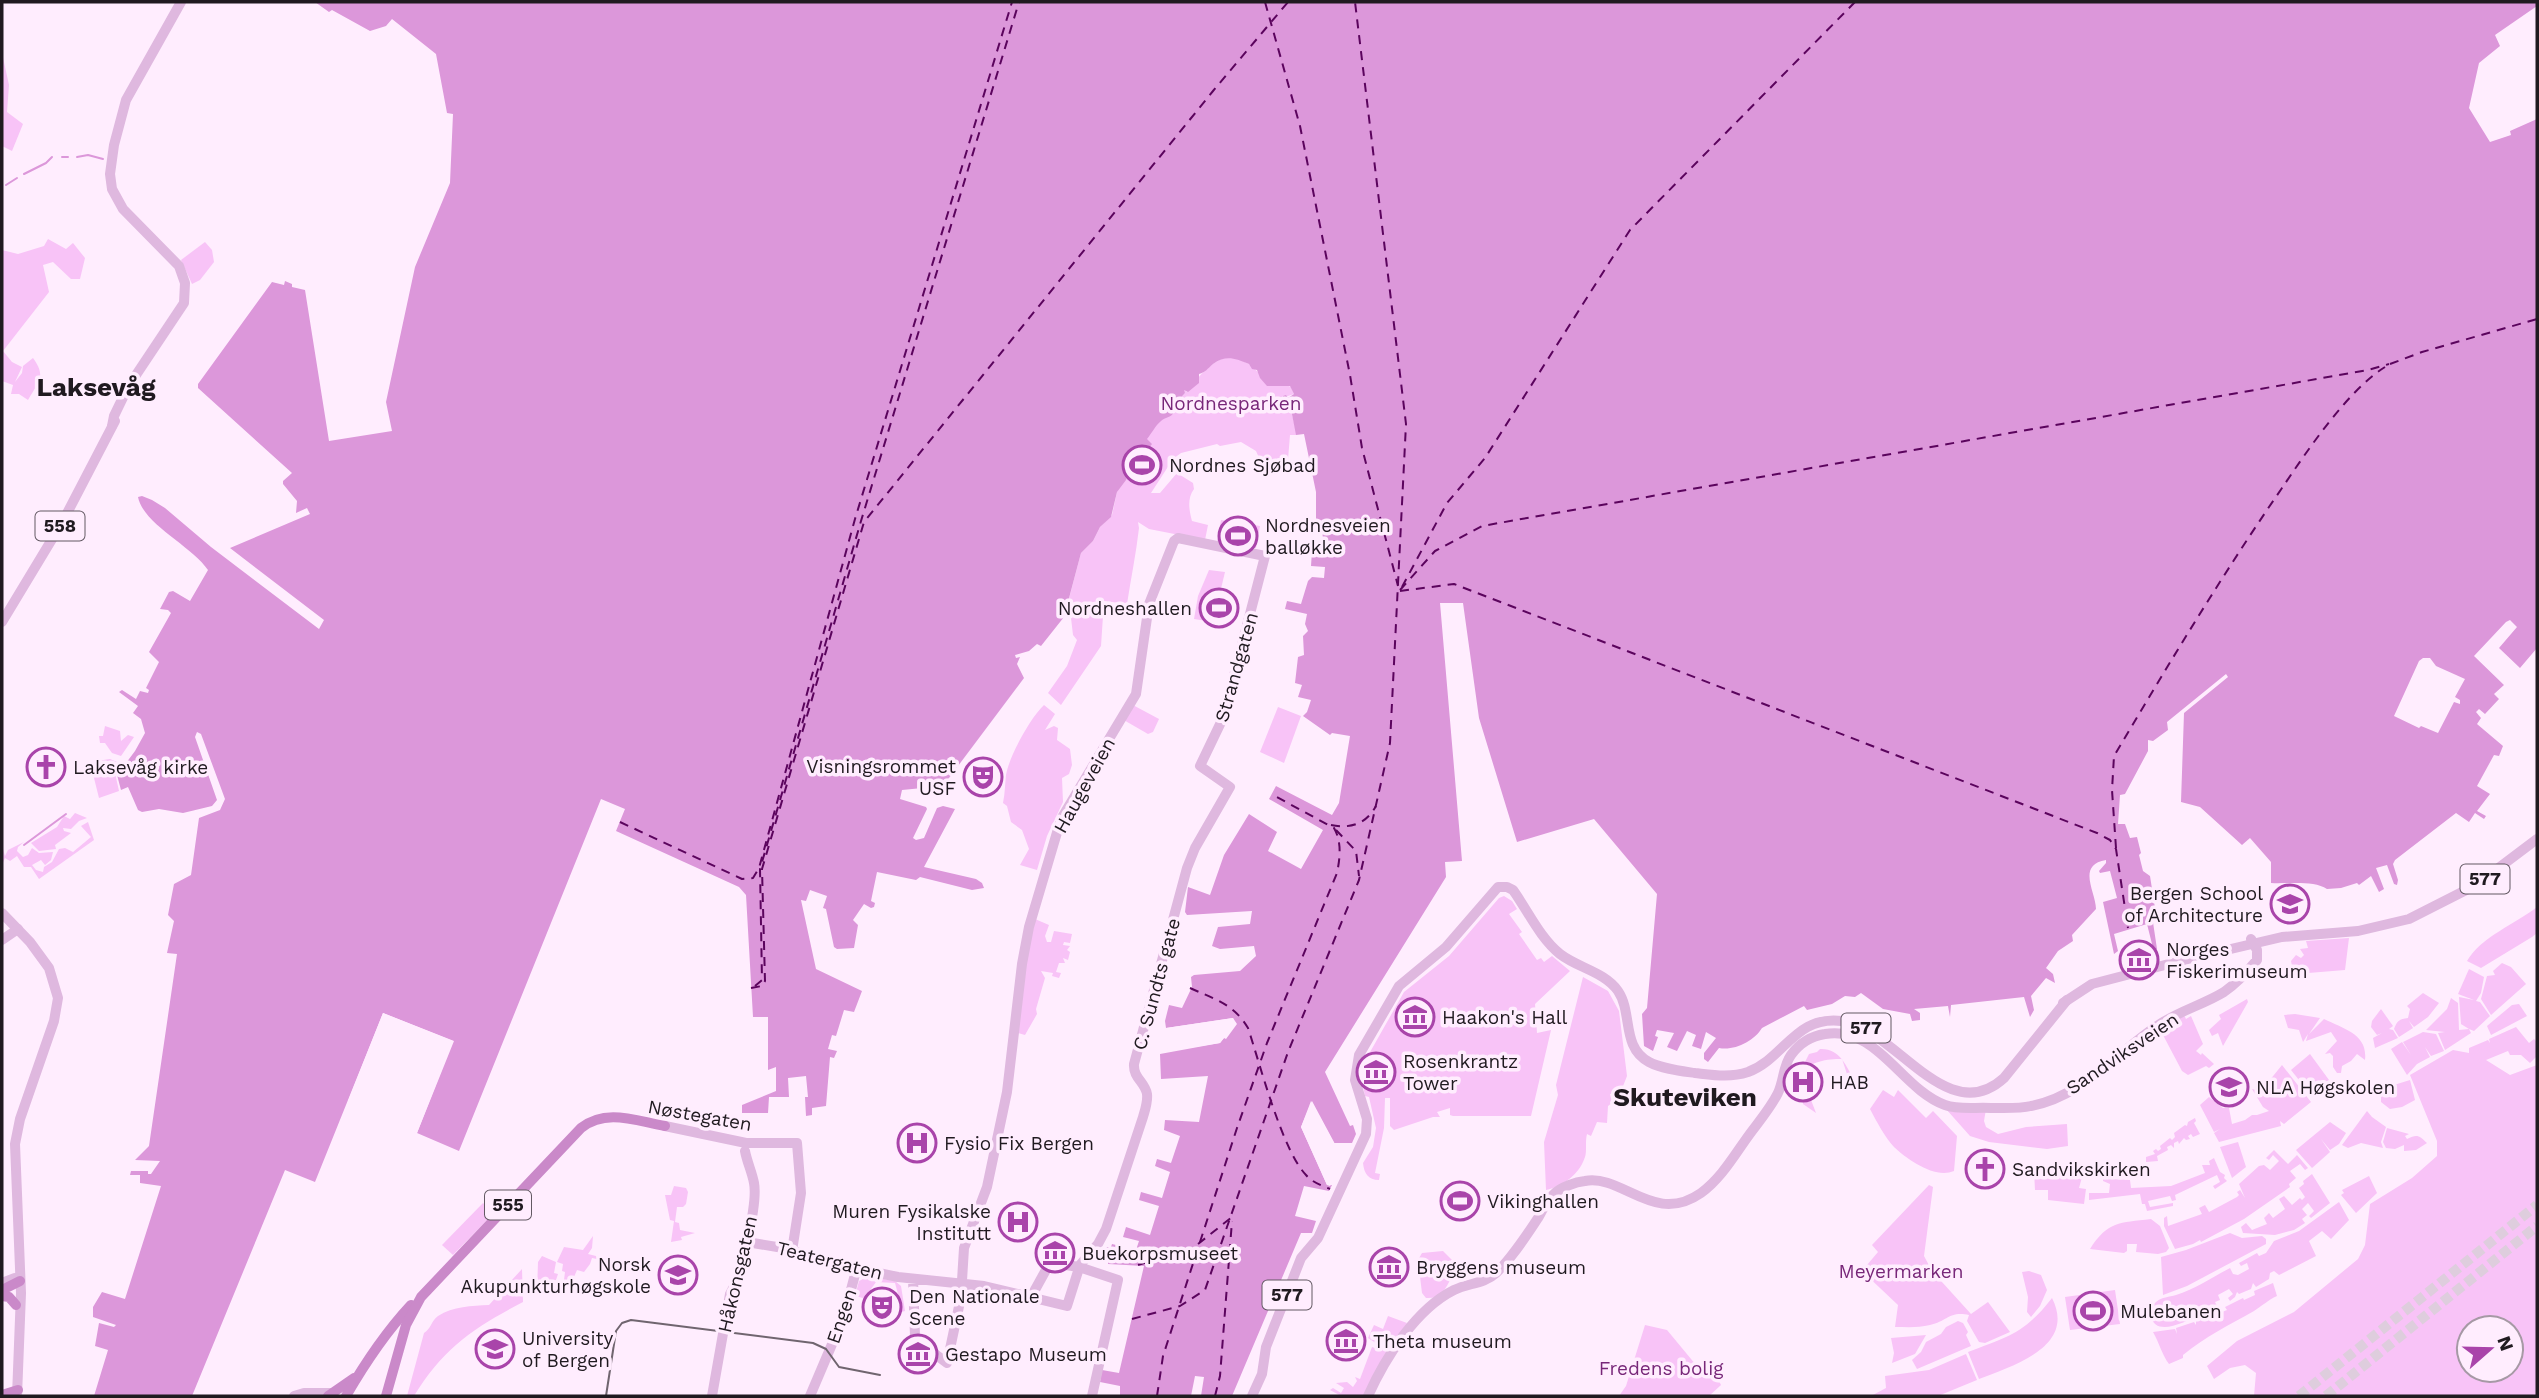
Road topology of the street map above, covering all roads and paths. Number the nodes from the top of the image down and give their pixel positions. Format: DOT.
graph roads {
  1 [pos="181,2"];
  2 [pos="1176,539"];
  3 [pos="2,622"];
  4 [pos="1200,766"];
  5 [pos="2537,839"];
  6 [pos="2428,910"];
  7 [pos="2,913"];
  8 [pos="18,929"];
  9 [pos="2,940"];
  10 [pos="2269,940"];
  11 [pos="2252,943"];
  12 [pos="2255,962"];
  13 [pos="667,1130"];
  14 [pos="779,1143"];
  15 [pos="745,1151"];
  16 [pos="14,1167"];
  17 [pos="747,1241"];
  18 [pos="792,1251"];
  19 [pos="1089,1255"];
  20 [pos="857,1267"];
  21 [pos="1079,1267"];
  22 [pos="1097,1272"];
  23 [pos="898,1277"];
  24 [pos="913,1279"];
  25 [pos="2,1283"];
  26 [pos="18,1283"];
  27 [pos="428,1289"];
  28 [pos="2,1290"];
  29 [pos="2,1296"];
  30 [pos="1031,1297"];
  31 [pos="913,1299"];
  32 [pos="16,1305"];
  33 [pos="392,1325"];
  34 [pos="405,1331"];
  35 [pos="379,1344"];
  36 [pos="360,1371"];
  37 [pos="10,1392"];
  38 [pos="387,1393"];
  39 [pos="337,1395"];
  40 [pos="297,1396"];
  41 [pos="712,1396"];
  42 [pos="810,1396"];
  43 [pos="1092,1396"];
  44 [pos="1252,1396"];
  45 [pos="1368,1396"];
  1 -- 3 [label="main road, 558"];
  2 -- 4 [label="main road, Strandgaten"];
  2 -- 31 [label="main road, Haugeveien"];
  4 -- 19 [label="main road, C. Sundts gate"];
  5 -- 6 [label="main road, 577"];
  6 -- 10 [label="main road, 577"];
  6 -- 11 [label="main road, 577"];
  7 -- 8 [label="main road"];
  8 -- 9 [label="main road"];
  8 -- 16 [label="main road"];
  10 -- 11 [label="main road, 577"];
  10 -- 12 [label="main road, Sandviksveien"];
  11 -- 12 [label="main road"];
  11 -- 44 [label="main road, 577"];
  12 -- 45 [label="main road, Sandviksveien"];
  13 -- 14 [label="main road, Nøstegaten"];
  13 -- 15 [label="main road, Nøstegaten"];
  13 -- 27 [label="highway, Nøstegaten / 555"];
  14 -- 15 [label="main road, Nøstegaten"];
  14 -- 18 [label="main road"];
  15 -- 17 [label="main road, Håkonsgaten"];
  16 -- 26 [label="main road"];
  16 -- 26 [label="main road"];
  17 -- 18 [label="main road, Teatergaten"];
  17 -- 41 [label="main road, Håkonsgaten"];
  18 -- 20 [label="main road, Teatergaten"];
  19 -- 21 [label="main road"];
  19 -- 22 [label="main road"];
  20 -- 23 [label="main road, Teatergaten"];
  20 -- 42 [label="main road, Engen"];
  21 -- 22 [label="main road"];
  21 -- 30 [label="main road"];
  21 -- 30 [label="main road, Teatergaten"];
  22 -- 43 [label="main road"];
  23 -- 24 [label="main road, Teatergaten"];
  23 -- 31 [label="main road"];
  24 -- 30 [label="main road, Teatergaten"];
  24 -- 31 [label="main road"];
  25 -- 26 [label="main road"];
  26 -- 28 [label="highway"];
  26 -- 32 [label="main road"];
  26 -- 37 [label="main road"];
  27 -- 33 [label="highway, 555"];
  27 -- 34 [label="highway, 555"];
  29 -- 32 [label="highway"];
  32 -- 37 [label="main road"];
  33 -- 34 [label="highway"];
  33 -- 35 [label="highway, 555"];
  34 -- 35 [label="highway, 555"];
  34 -- 36 [label="highway, 555"];
  34 -- 38 [label="highway, 555"];
  35 -- 36 [label="highway, 555"];
  36 -- 39 [label="highway, 555"];
  39 -- 40 [label="main road"];
}
